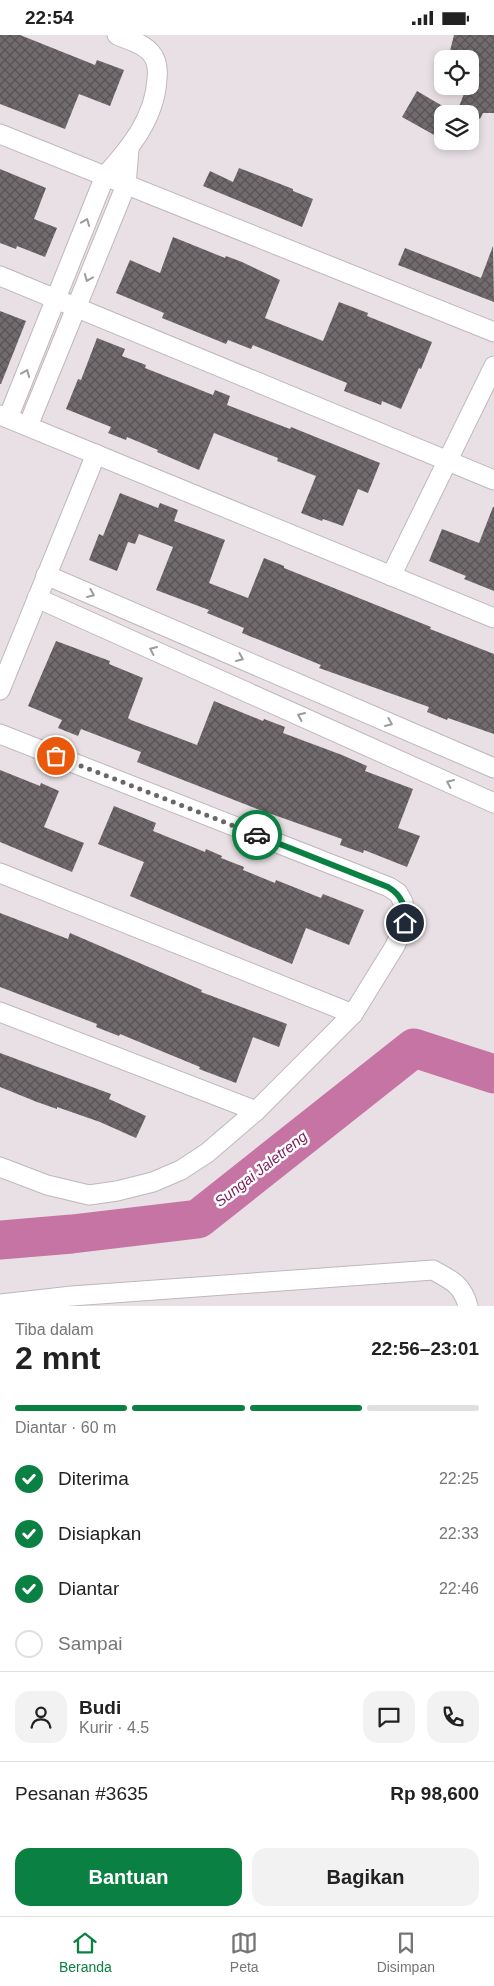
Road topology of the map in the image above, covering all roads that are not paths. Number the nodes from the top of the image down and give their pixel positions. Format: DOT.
graph roads {
  1 [pos="117,35"];
  2 [pos="0,134"];
  3 [pos="129,149"];
  4 [pos="105,176"];
  5 [pos="126,185"];
  6 [pos="0,276"];
  7 [pos="55,299"];
  8 [pos="76,308"];
  9 [pos="494,332"];
  10 [pos="494,365"];
  11 [pos="4,417"];
  12 [pos="28,426"];
  13 [pos="96,454"];
  14 [pos="447,462"];
  15 [pos="494,479"];
  16 [pos="46,575"];
  17 [pos="391,576"];
  18 [pos="37,597"];
  19 [pos="494,618"];
  20 [pos="0,690"];
  21 [pos="0,734"];
  22 [pos="494,768"];
  23 [pos="494,803"];
  24 [pos="0,873"];
  25 [pos="0,1012"];
  26 [pos="354,1014"];
  27 [pos="256,1111"];
  28 [pos="0,1167"];
  29 [pos="72,1301"];
  30 [pos="0,1304"];
  31 [pos="468,1306"];
  1 -- 3 [label="street"];
  2 -- 4 [label="street"];
  3 -- 4 [label="street"];
  3 -- 5 [label="street"];
  4 -- 5 [label="street"];
  7 -- 4 [label="street, one-way"];
  5 -- 8 [label="street, one-way"];
  5 -- 9 [label="street"];
  6 -- 7 [label="street"];
  7 -- 8 [label="street"];
  11 -- 7 [label="street, one-way"];
  8 -- 12 [label="street"];
  8 -- 14 [label="street"];
  10 -- 14 [label="street"];
  11 -- 12 [label="street"];
  12 -- 13 [label="street"];
  13 -- 16 [label="street"];
  13 -- 17 [label="street"];
  14 -- 15 [label="street"];
  14 -- 17 [label="street"];
  16 -- 18 [label="street"];
  16 -- 22 [label="street, one-way"];
  17 -- 19 [label="street"];
  18 -- 20 [label="street"];
  23 -- 18 [label="street, one-way"];
  21 -- 26 [label="street"];
  24 -- 26 [label="street"];
  25 -- 27 [label="street"];
  26 -- 27 [label="street"];
  27 -- 28 [label="street"];
  29 -- 30 [label="street"];
  29 -- 31 [label="street"];
}
